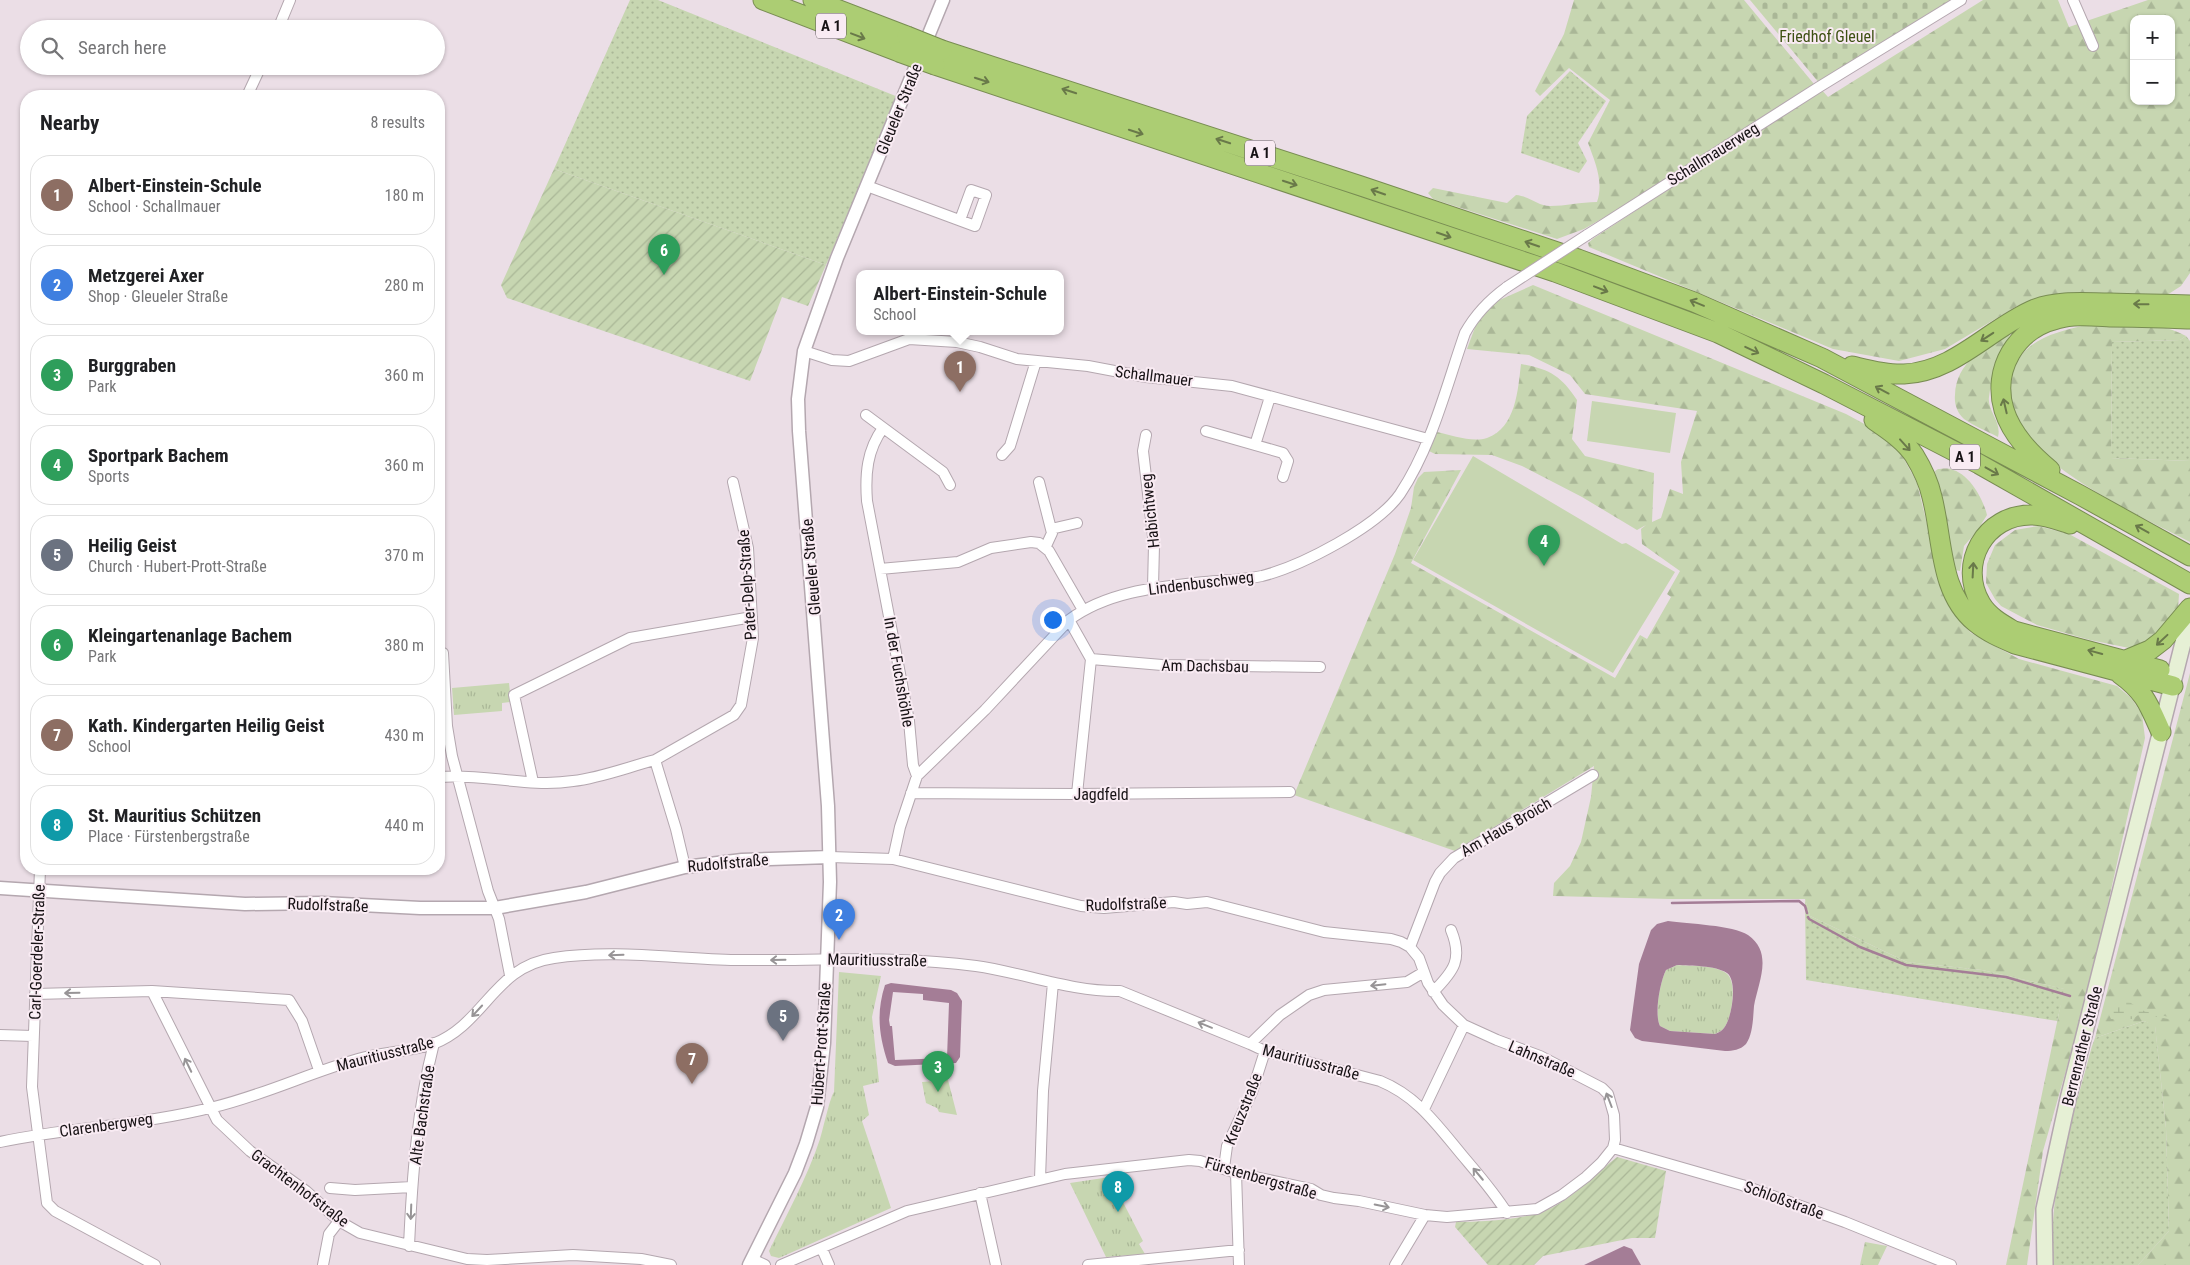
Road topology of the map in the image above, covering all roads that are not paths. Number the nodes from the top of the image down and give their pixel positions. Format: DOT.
graph roads {
  1 [pos="290,0"];
  2 [pos="763,0"];
  3 [pos="813,0"];
  4 [pos="944,0"];
  5 [pos="1961,0"];
  6 [pos="2073,0"];
  7 [pos="282,20"];
  8 [pos="903,44"];
  9 [pos="2093,46"];
  10 [pos="939,57"];
  11 [pos="257,75"];
  12 [pos="250,90"];
  13 [pos="867,186"];
  14 [pos="960,220"];
  15 [pos="2190,290"];
  16 [pos="2190,305"];
  17 [pos="2167,311"];
  18 [pos="1472,319"];
  19 [pos="2190,319"];
  20 [pos="2190,331"];
  21 [pos="804,351"];
  22 [pos="1822,358"];
  23 [pos="1036,361"];
  24 [pos="1824,384"];
  25 [pos="1270,397"];
  26 [pos="866,415"];
  27 [pos="883,428"];
  28 [pos="1206,431"];
  29 [pos="1146,435"];
  30 [pos="1428,440"];
  31 [pos="1255,444"];
  32 [pos="1002,454"];
  33 [pos="1283,477"];
  34 [pos="733,482"];
  35 [pos="1039,482"];
  36 [pos="950,485"];
  37 [pos="2080,495"];
  38 [pos="1076,524"];
  39 [pos="1051,529"];
  40 [pos="2104,535"];
  41 [pos="1046,546"];
  42 [pos="2187,555"];
  43 [pos="880,569"];
  44 [pos="2183,580"];
  45 [pos="1153,587"];
  46 [pos="2190,608"];
  47 [pos="1083,610"];
  48 [pos="2190,615"];
  49 [pos="752,617"];
  50 [pos="1069,620"];
  51 [pos="1091,660"];
  52 [pos="2121,665"];
  53 [pos="1320,667"];
  54 [pos="445,677"];
  55 [pos="2174,680"];
  56 [pos="2161,732"];
  57 [pos="655,760"];
  58 [pos="1593,775"];
  59 [pos="459,776"];
  60 [pos="917,776"];
  61 [pos="445,777"];
  62 [pos="533,782"];
  63 [pos="1290,792"];
  64 [pos="911,793"];
  65 [pos="1077,794"];
  66 [pos="830,857"];
  67 [pos="893,859"];
  68 [pos="685,866"];
  69 [pos="40,875"];
  70 [pos="0,888"];
  71 [pos="39,890"];
  72 [pos="495,908"];
  73 [pos="1451,930"];
  74 [pos="1410,947"];
  75 [pos="827,959"];
  76 [pos="1424,972"];
  77 [pos="510,975"];
  78 [pos="1053,983"];
  79 [pos="152,991"];
  80 [pos="1433,992"];
  81 [pos="35,994"];
  82 [pos="1464,1025"];
  83 [pos="0,1035"];
  84 [pos="33,1036"];
  85 [pos="434,1043"];
  86 [pos="1250,1044"];
  87 [pos="1265,1052"];
  88 [pos="319,1070"];
  89 [pos="212,1108"];
  90 [pos="1424,1110"];
  91 [pos="38,1134"];
  92 [pos="0,1142"];
  93 [pos="1613,1148"];
  94 [pos="1224,1168"];
  95 [pos="1236,1172"];
  96 [pos="1040,1179"];
  97 [pos="412,1187"];
  98 [pos="330,1188"];
  99 [pos="355,1190"];
  100 [pos="980,1193"];
  101 [pos="344,1199"];
  102 [pos="1507,1213"];
  103 [pos="1425,1215"];
  104 [pos="339,1220"];
  105 [pos="409,1246"];
  106 [pos="822,1248"];
  107 [pos="1239,1250"];
  108 [pos="751,1262"];
  109 [pos="1110,1264"];
  110 [pos="155,1265"];
  111 [pos="323,1265"];
  112 [pos="671,1265"];
  113 [pos="766,1265"];
  114 [pos="781,1265"];
  115 [pos="829,1265"];
  116 [pos="996,1265"];
  117 [pos="1088,1265"];
  118 [pos="1239,1265"];
  119 [pos="1395,1265"];
  120 [pos="1951,1265"];
  121 [pos="2045,1265"];
  1 -- 7 [label="street"];
  2 -- 8 [label="highway, A 1, one-way"];
  3 -- 8 [label="highway, A 1"];
  4 -- 13 [label="street, Gleueler Straße"];
  5 -- 18 [label="street, Schallmauerweg, bridge"];
  6 -- 9 [label="street"];
  8 -- 10 [label="highway, A 1, bridge"];
  22 -- 10 [label="highway, A 1, one-way"];
  10 -- 24 [label="highway, A 1, one-way"];
  11 -- 12 [label="street"];
  13 -- 14 [label="street"];
  13 -- 21 [label="street, Gleueler Straße"];
  15 -- 17 [label="highway"];
  16 -- 17 [label="highway"];
  17 -- 19 [label="highway"];
  17 -- 20 [label="highway"];
  17 -- 22 [label="highway, one-way"];
  37 -- 17 [label="highway, one-way"];
  18 -- 30 [label="street, Lindenbuschweg"];
  21 -- 23 [label="street, Schallmauer"];
  21 -- 66 [label="street, Gleueler Straße"];
  37 -- 22 [label="highway, A 1, one-way"];
  23 -- 25 [label="street, Schallmauer"];
  23 -- 32 [label="street"];
  24 -- 40 [label="highway, A 1, one-way"];
  24 -- 52 [label="highway, one-way"];
  25 -- 30 [label="street, Schallmauer"];
  25 -- 31 [label="street"];
  26 -- 27 [label="street"];
  27 -- 36 [label="street"];
  27 -- 43 [label="street, In der Fuchshöhle"];
  28 -- 31 [label="street"];
  29 -- 45 [label="street, Habichtweg"];
  30 -- 45 [label="street, Lindenbuschweg"];
  31 -- 33 [label="street"];
  34 -- 49 [label="street, Pater-Delp-Straße"];
  35 -- 39 [label="street"];
  42 -- 37 [label="highway, A 1, one-way"];
  38 -- 39 [label="street"];
  39 -- 41 [label="street"];
  40 -- 44 [label="highway, A 1"];
  52 -- 40 [label="highway, one-way"];
  41 -- 43 [label="street"];
  41 -- 47 [label="street"];
  43 -- 60 [label="street, In der Fuchshöhle"];
  45 -- 47 [label="street, Lindenbuschweg"];
  46 -- 52 [label="highway, one-way"];
  47 -- 50 [label="street, Lindenbuschweg"];
  48 -- 55 [label="main road, Berrenrather Straße"];
  49 -- 57 [label="street, Pater-Delp-Straße"];
  49 -- 62 [label="street"];
  50 -- 51 [label="street"];
  50 -- 60 [label="street, Lindenbuschweg"];
  51 -- 53 [label="street, Am Dachsbau"];
  51 -- 65 [label="street"];
  52 -- 55 [label="highway"];
  52 -- 56 [label="highway"];
  54 -- 59 [label="street"];
  55 -- 56 [label="main road, Berrenrather Straße"];
  56 -- 121 [label="main road, Berrenrather Straße"];
  57 -- 62 [label="street, Pater-Delp-Straße"];
  57 -- 68 [label="street"];
  58 -- 74 [label="street, Am Haus Broich"];
  59 -- 61 [label="street, Pater-Delp-Straße"];
  59 -- 62 [label="street, Pater-Delp-Straße"];
  59 -- 72 [label="street"];
  60 -- 64 [label="street, Lindenbuschweg"];
  63 -- 65 [label="street, Jagdfeld"];
  64 -- 65 [label="street, Jagdfeld"];
  64 -- 67 [label="street, Lindenbuschweg"];
  66 -- 67 [label="street, Rudolfstraße"];
  66 -- 68 [label="street, Rudolfstraße"];
  66 -- 75 [label="street, Gleueler Straße"];
  67 -- 74 [label="street, Rudolfstraße"];
  68 -- 72 [label="street, Rudolfstraße"];
  69 -- 71 [label="street, Carl-Goerdeler-Straße"];
  70 -- 71 [label="street, Rudolfstraße"];
  71 -- 72 [label="street, Rudolfstraße"];
  71 -- 81 [label="street, Carl-Goerdeler-Straße"];
  72 -- 77 [label="street"];
  73 -- 80 [label="street"];
  74 -- 76 [label="street, Lahnstraße"];
  75 -- 77 [label="street, Mauritiusstraße, one-way"];
  75 -- 78 [label="street, Mauritiusstraße"];
  75 -- 108 [label="street, Hubert-Prott-Straße"];
  76 -- 80 [label="street, Lahnstraße"];
  76 -- 86 [label="street, one-way"];
  77 -- 85 [label="street, Mauritiusstraße, one-way"];
  86 -- 78 [label="street, Mauritiusstraße, one-way"];
  78 -- 96 [label="street"];
  79 -- 81 [label="street, one-way"];
  79 -- 88 [label="street"];
  89 -- 79 [label="street, Grachtenhofstraße, one-way"];
  80 -- 82 [label="street, Lahnstraße"];
  81 -- 84 [label="street, Carl-Goerdeler-Straße"];
  82 -- 90 [label="street"];
  93 -- 82 [label="street, Lahnstraße, one-way"];
  83 -- 84 [label="street, Carl-Goerdeler-Straße"];
  84 -- 91 [label="street, Carl-Goerdeler-Straße"];
  85 -- 88 [label="street, Mauritiusstraße"];
  85 -- 97 [label="street, Alte Bachstraße"];
  86 -- 87 [label="street, Mauritiusstraße"];
  87 -- 90 [label="street, Mauritiusstraße"];
  87 -- 94 [label="street, Kreuzstraße"];
  88 -- 89 [label="street, Mauritiusstraße"];
  89 -- 91 [label="street, Clarenbergweg"];
  89 -- 104 [label="street, Grachtenhofstraße"];
  102 -- 90 [label="street, Mauritiusstraße, one-way"];
  91 -- 92 [label="street, Clarenbergweg"];
  91 -- 110 [label="street, Carl-Goerdeler-Straße"];
  93 -- 102 [label="street, Fürstenbergstraße"];
  93 -- 120 [label="street, Schloßstraße"];
  94 -- 95 [label="street, Fürstenbergstraße"];
  94 -- 96 [label="street, Fürstenbergstraße"];
  95 -- 103 [label="street, Fürstenbergstraße, one-way"];
  95 -- 107 [label="street"];
  96 -- 100 [label="street, Fürstenbergstraße"];
  97 -- 99 [label="street, Alte Bachstraße"];
  97 -- 105 [label="street, Alte Bachstraße, one-way"];
  98 -- 99 [label="street, Alte Bachstraße"];
  99 -- 101 [label="street"];
  100 -- 106 [label="street, Fürstenbergstraße"];
  100 -- 116 [label="street"];
  102 -- 103 [label="street, Fürstenbergstraße"];
  103 -- 119 [label="street"];
  104 -- 105 [label="street, Grachtenhofstraße"];
  104 -- 111 [label="street"];
  105 -- 112 [label="street, Grachtenhofstraße"];
  106 -- 114 [label="street, Fürstenbergstraße"];
  106 -- 115 [label="street"];
  107 -- 109 [label="street"];
  107 -- 118 [label="street"];
  108 -- 113 [label="street"];
  109 -- 117 [label="street"];
}
